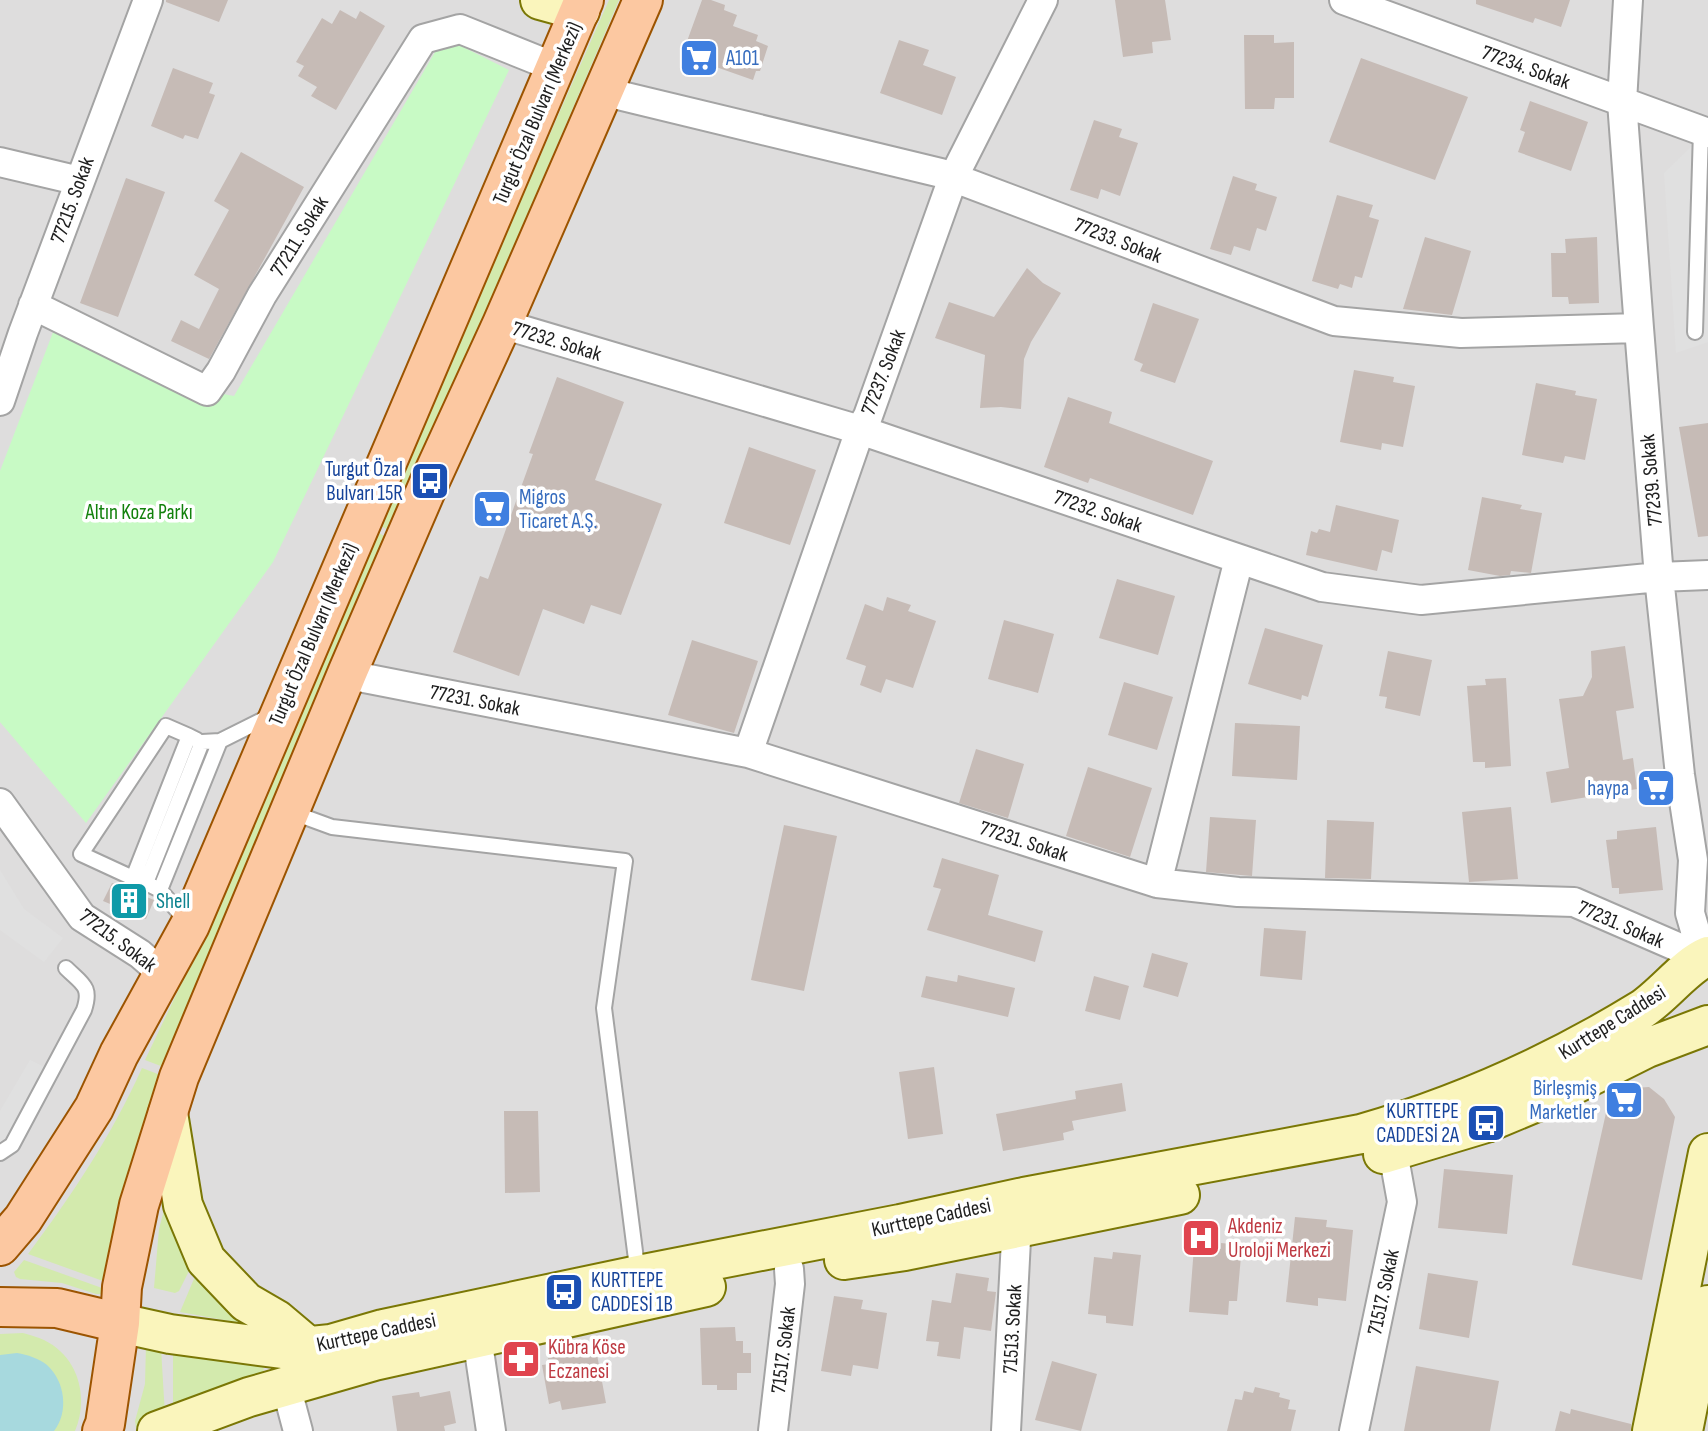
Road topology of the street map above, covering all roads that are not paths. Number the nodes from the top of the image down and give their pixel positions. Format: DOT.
graph roads {
  1 [pos="148,0"];
  2 [pos="540,0"];
  3 [pos="643,0"];
  4 [pos="1043,0"];
  5 [pos="1345,0"];
  6 [pos="1628,0"];
  7 [pos="582,5"];
  8 [pos="556,68"];
  9 [pos="604,88"];
  10 [pos="1622,102"];
  11 [pos="1705,132"];
  12 [pos="0,162"];
  13 [pos="953,178"];
  14 [pos="80,181"];
  15 [pos="33,305"];
  16 [pos="502,324"];
  17 [pos="1639,328"];
  18 [pos="1695,332"];
  19 [pos="11,333"];
  20 [pos="0,401"];
  21 [pos="860,430"];
  22 [pos="1240,559"];
  23 [pos="1708,575"];
  24 [pos="1659,577"];
  25 [pos="348,671"];
  26 [pos="281,711"];
  27 [pos="195,739"];
  28 [pos="220,741"];
  29 [pos="748,753"];
  30 [pos="0,803"];
  31 [pos="289,812"];
  32 [pos="1693,860"];
  33 [pos="139,881"];
  34 [pos="1157,883"];
  35 [pos="160,890"];
  36 [pos="1708,901"];
  37 [pos="190,925"];
  38 [pos="66,968"];
  39 [pos="1706,968"];
  40 [pos="163,974"];
  41 [pos="1708,1025"];
  42 [pos="168,1113"];
  43 [pos="1393,1152"];
  44 [pos="0,1153"];
  45 [pos="1708,1153"];
  46 [pos="1015,1228"];
  47 [pos="0,1246"];
  48 [pos="789,1269"];
  49 [pos="638,1275"];
  50 [pos="1708,1305"];
  51 [pos="0,1307"];
  52 [pos="120,1323"];
  53 [pos="477,1338"];
  54 [pos="309,1347"];
  55 [pos="1701,1377"];
  56 [pos="286,1386"];
  57 [pos="102,1431"];
  58 [pos="158,1431"];
  59 [pos="298,1431"];
  60 [pos="491,1431"];
  61 [pos="774,1431"];
  62 [pos="1006,1431"];
  63 [pos="1354,1431"];
  64 [pos="1652,1431"];
  65 [pos="1683,1431"];
  1 -- 14 [label="street, 77215. Sokak"];
  2 -- 7 [label="main road"];
  3 -- 9 [label="main road"];
  4 -- 13 [label="street, 77237. Sokak"];
  5 -- 10 [label="street, 77234. Sokak"];
  6 -- 10 [label="street, 77239. Sokak"];
  7 -- 8 [label="main road, Turgut Özal Bulvarı (Merkezi)"];
  8 -- 15 [label="street, 77211. Sokak"];
  8 -- 26 [label="main road, Turgut Özal Bulvarı (Merkezi)"];
  9 -- 13 [label="street, 77233. Sokak"];
  9 -- 16 [label="main road"];
  10 -- 11 [label="street, 77234. Sokak"];
  10 -- 17 [label="street, 77239. Sokak"];
  11 -- 18 [label="lane"];
  12 -- 14 [label="street"];
  13 -- 17 [label="street, 77233. Sokak"];
  13 -- 21 [label="street, 77237. Sokak"];
  14 -- 15 [label="street, 77215. Sokak"];
  15 -- 19 [label="street, 77215. Sokak"];
  16 -- 21 [label="street, 77232. Sokak"];
  16 -- 25 [label="main road"];
  17 -- 24 [label="street, 77239. Sokak"];
  19 -- 20 [label="street, 77215. Sokak"];
  21 -- 22 [label="street, 77232. Sokak"];
  21 -- 29 [label="street, 77237. Sokak"];
  22 -- 24 [label="street, 77232. Sokak"];
  22 -- 34 [label="street"];
  23 -- 24 [label="street, 77232. Sokak"];
  24 -- 32 [label="street, 77239. Sokak"];
  25 -- 29 [label="street, 77231. Sokak"];
  25 -- 31 [label="main road"];
  26 -- 28 [label="lane"];
  26 -- 37 [label="main road, Turgut Özal Bulvarı (Merkezi)"];
  27 -- 28 [label="lane"];
  27 -- 33 [label="lane"];
  27 -- 33 [label="lane"];
  28 -- 35 [label="lane"];
  29 -- 34 [label="street, 77231. Sokak"];
  30 -- 40 [label="street, 77215. Sokak"];
  31 -- 42 [label="main road"];
  31 -- 49 [label="lane"];
  32 -- 36 [label="street"];
  32 -- 39 [label="street, 77239. Sokak"];
  33 -- 35 [label="lane"];
  34 -- 39 [label="street, 77231. Sokak"];
  35 -- 37 [label="lane"];
  37 -- 40 [label="main road, Turgut Özal Bulvarı (Merkezi)"];
  38 -- 44 [label="lane"];
  39 -- 49 [label="main road, Kurttepe Caddesi"];
  40 -- 47 [label="main road, Turgut Özal Bulvarı (Merkezi)"];
  41 -- 43 [label="main road, Kurttepe Caddesi"];
  42 -- 52 [label="main road"];
  42 -- 54 [label="main road"];
  43 -- 46 [label="main road, Kurttepe Caddesi"];
  43 -- 63 [label="street, 71517. Sokak"];
  45 -- 64 [label="main road"];
  46 -- 48 [label="main road, Kurttepe Caddesi"];
  46 -- 62 [label="street, 71513. Sokak"];
  48 -- 53 [label="main road, Kurttepe Caddesi"];
  48 -- 61 [label="street, 71517. Sokak"];
  49 -- 54 [label="main road, Kurttepe Caddesi"];
  50 -- 55 [label="main road"];
  51 -- 52 [label="main road"];
  52 -- 54 [label="main road, Kurttepe Caddesi"];
  52 -- 57 [label="main road"];
  53 -- 56 [label="main road, Kurttepe Caddesi"];
  53 -- 60 [label="street"];
  55 -- 65 [label="main road"];
  56 -- 58 [label="main road, Kurttepe Caddesi"];
  56 -- 59 [label="street"];
}
